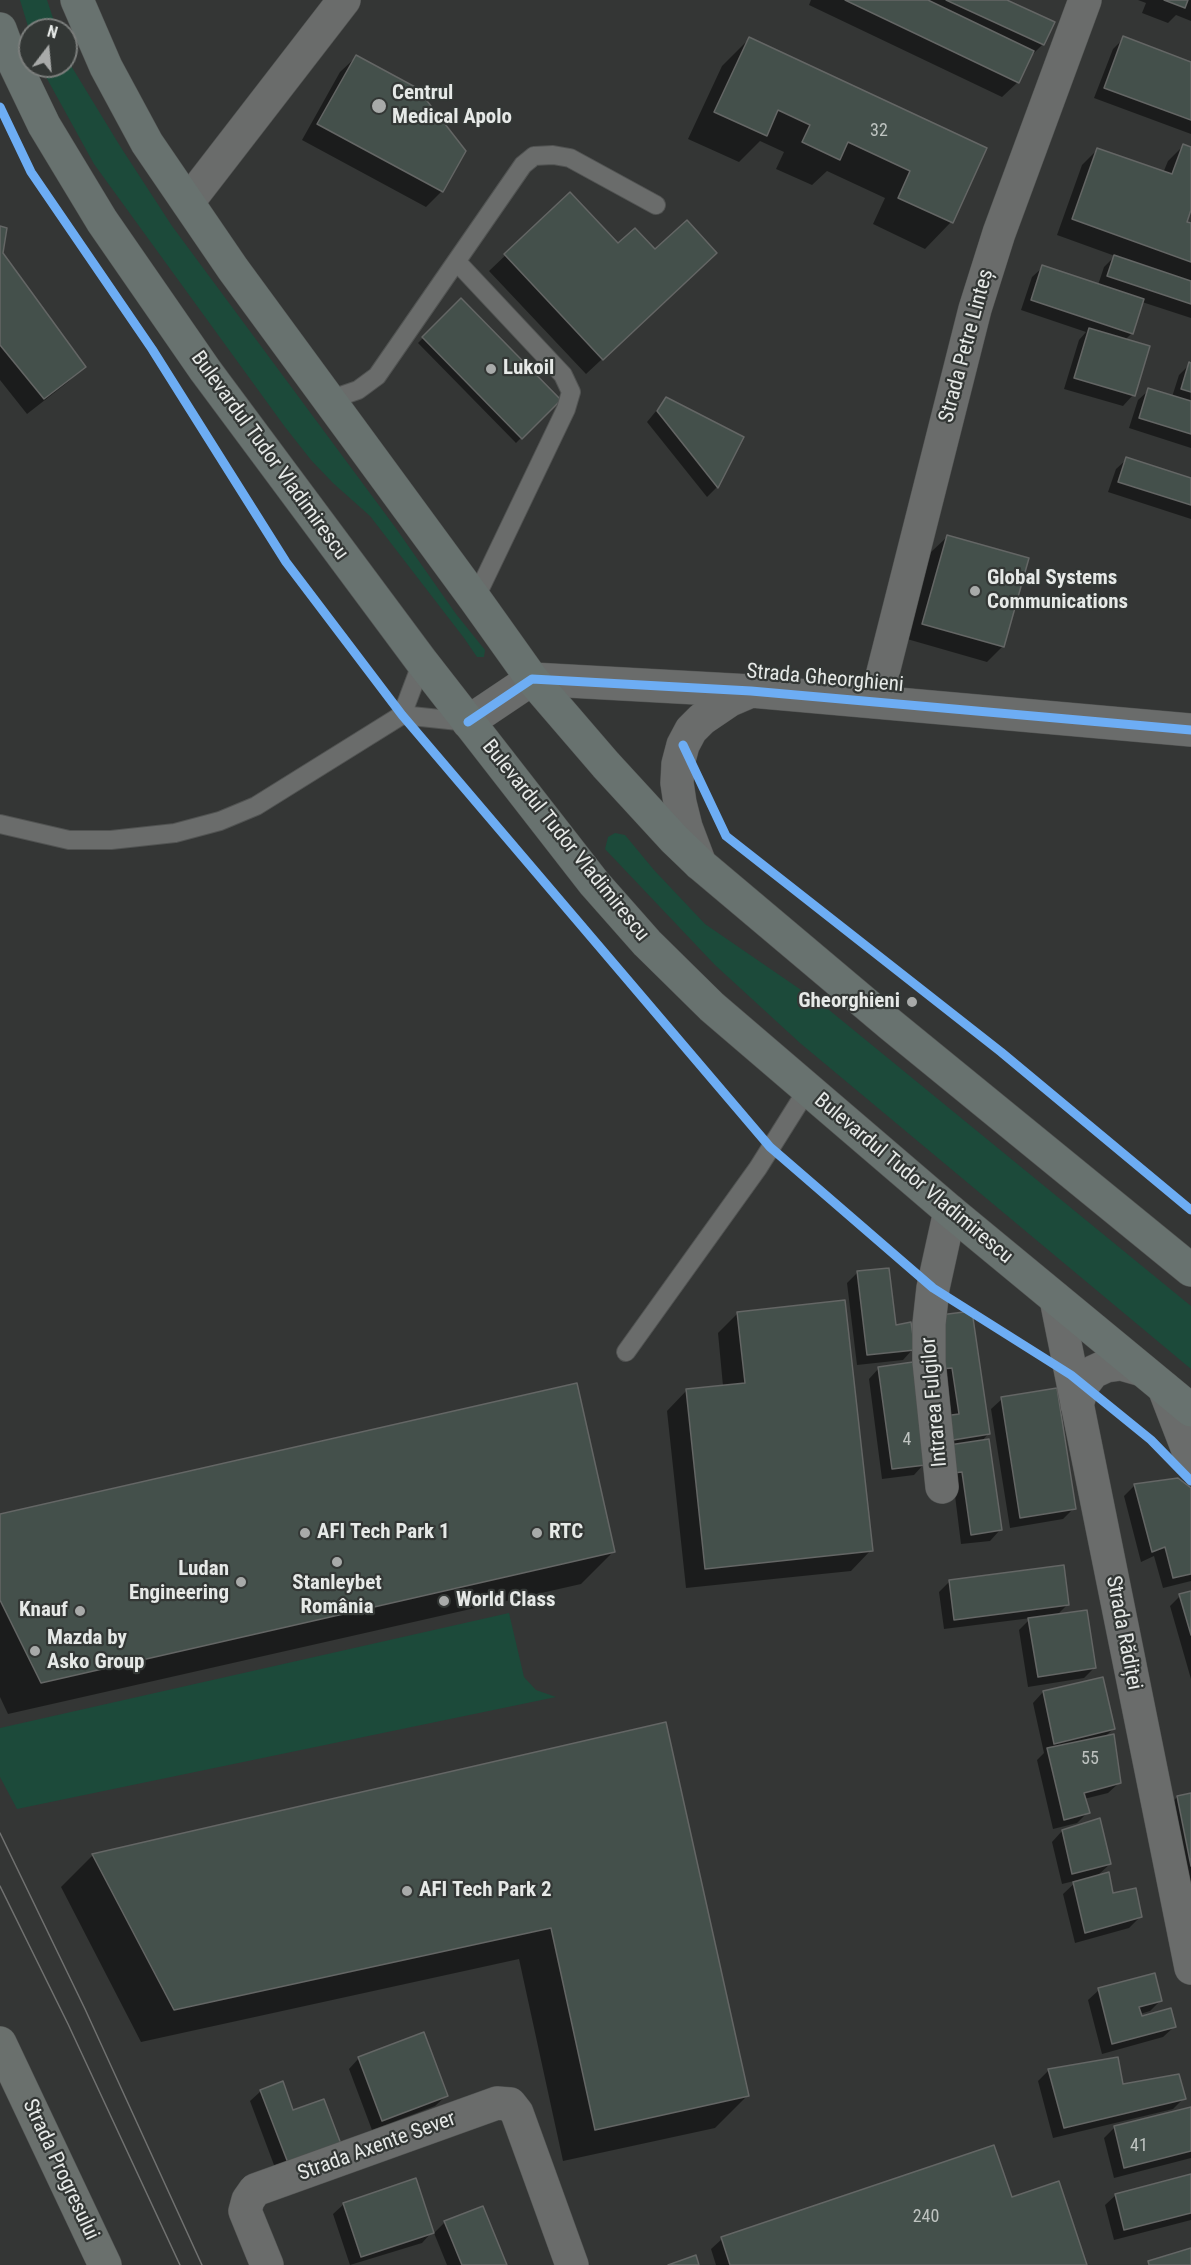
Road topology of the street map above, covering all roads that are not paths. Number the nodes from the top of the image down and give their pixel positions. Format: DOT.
graph roads {
  1 [pos="77,0"];
  2 [pos="1085,0"];
  3 [pos="336,3"];
  4 [pos="0,29"];
  5 [pos="188,202"];
  6 [pos="656,206"];
  7 [pos="457,262"];
  8 [pos="329,400"];
  9 [pos="475,599"];
  10 [pos="422,662"];
  11 [pos="532,679"];
  12 [pos="751,691"];
  13 [pos="876,700"];
  14 [pos="402,716"];
  15 [pos="468,722"];
  16 [pos="1188,724"];
  17 [pos="0,824"];
  18 [pos="700,864"];
  19 [pos="807,1090"];
  20 [pos="950,1211"];
  21 [pos="1191,1270"];
  22 [pos="1056,1299"];
  23 [pos="626,1352"];
  24 [pos="1153,1379"];
  25 [pos="1077,1405"];
  26 [pos="1191,1410"];
  27 [pos="1191,1458"];
  28 [pos="942,1487"];
  29 [pos="1191,1968"];
  30 [pos="0,2043"];
  31 [pos="105,2265"];
  32 [pos="267,2265"];
  33 [pos="572,2265"];
  1 -- 5 [label="main road"];
  2 -- 13 [label="street, Strada Petre Linteș"];
  3 -- 5 [label="street"];
  4 -- 10 [label="main road, Bulevardul Tudor Vladimirescu"];
  5 -- 8 [label="main road"];
  6 -- 7 [label="lane"];
  7 -- 8 [label="lane"];
  7 -- 9 [label="lane"];
  8 -- 9 [label="main road"];
  9 -- 11 [label="main road"];
  10 -- 14 [label="lane"];
  10 -- 15 [label="main road, Bulevardul Tudor Vladimirescu"];
  11 -- 12 [label="street, Strada Gheorghieni"];
  11 -- 15 [label="street"];
  11 -- 18 [label="main road"];
  12 -- 13 [label="street, Strada Gheorghieni"];
  12 -- 18 [label="street"];
  13 -- 16 [label="street, Strada Gheorghieni"];
  14 -- 15 [label="lane"];
  14 -- 17 [label="lane"];
  15 -- 19 [label="main road, Bulevardul Tudor Vladimirescu"];
  18 -- 21 [label="main road"];
  19 -- 20 [label="main road, Bulevardul Tudor Vladimirescu"];
  19 -- 23 [label="lane"];
  20 -- 22 [label="main road, Bulevardul Tudor Vladimirescu"];
  20 -- 28 [label="street, Intrarea Fulgilor"];
  22 -- 24 [label="main road, Bulevardul Tudor Vladimirescu"];
  22 -- 25 [label="street, Strada Rădiței"];
  24 -- 25 [label="street"];
  24 -- 26 [label="main road, Bulevardul Tudor Vladimirescu"];
  24 -- 27 [label="street"];
  25 -- 29 [label="street, Strada Rădiței"];
  30 -- 31 [label="main road, Strada Progresului"];
  32 -- 33 [label="street, Strada Axente Sever"];
}
